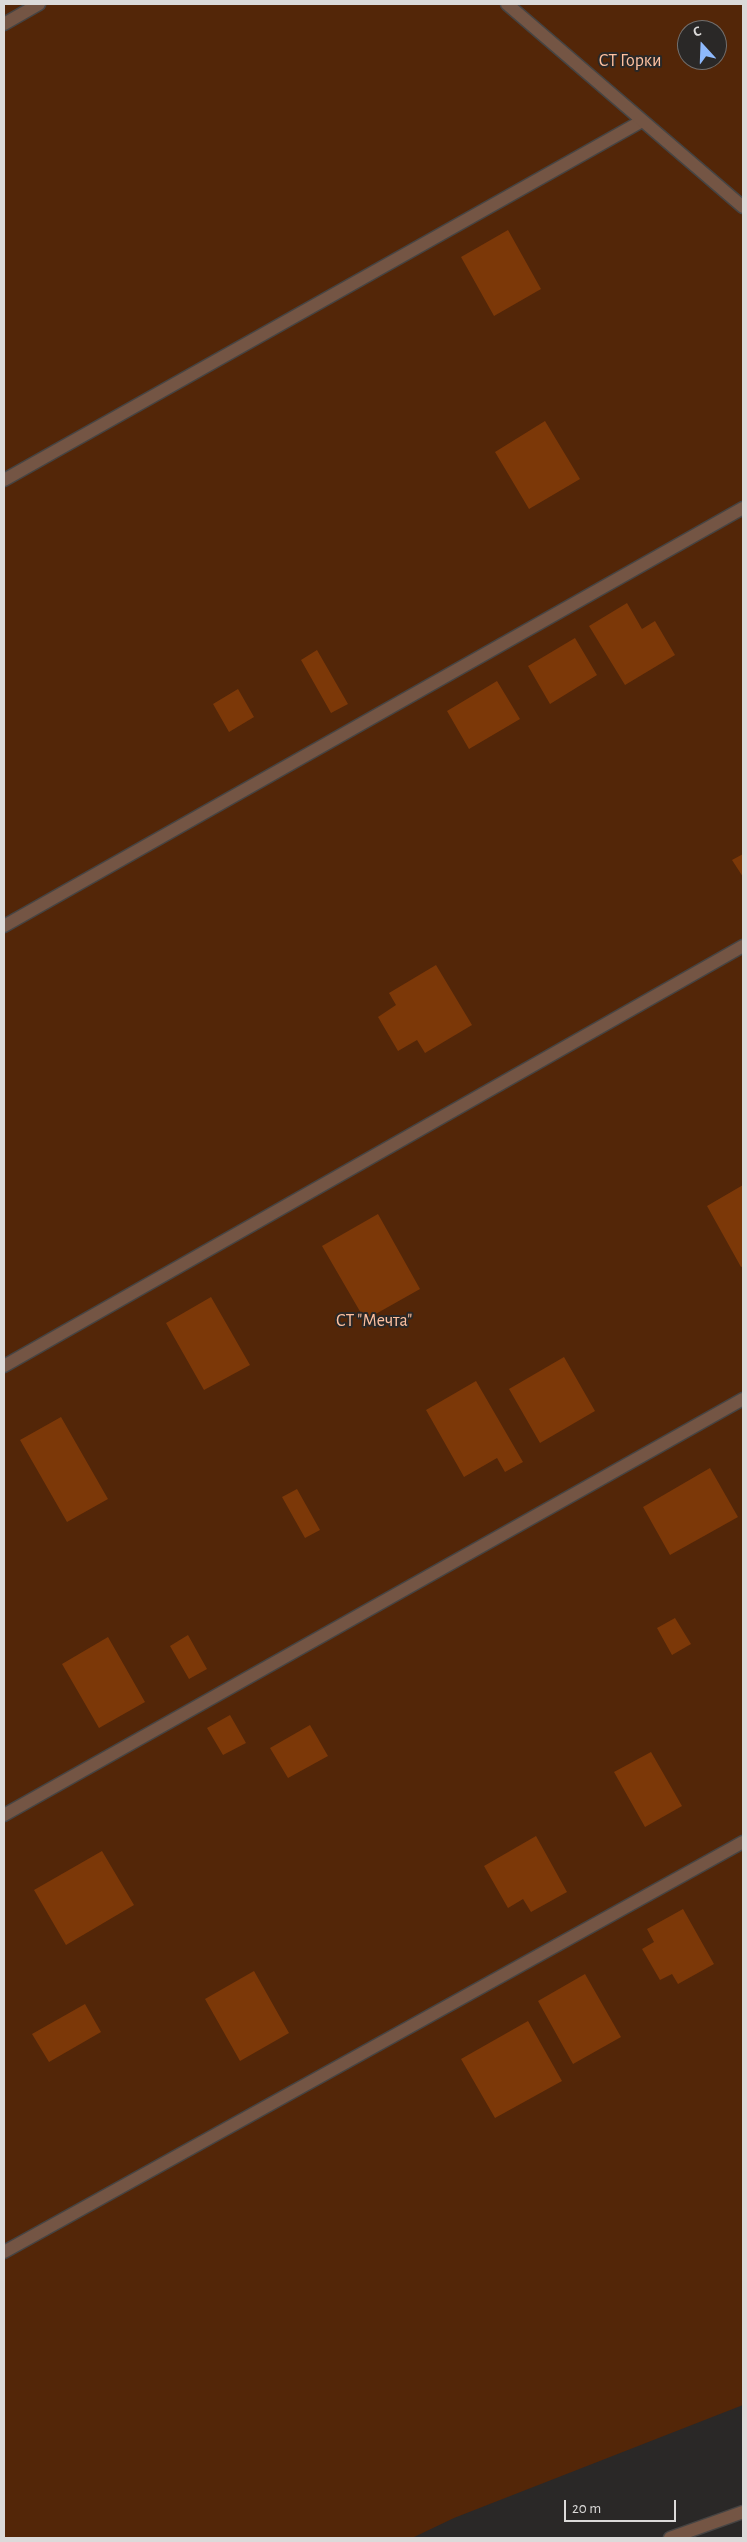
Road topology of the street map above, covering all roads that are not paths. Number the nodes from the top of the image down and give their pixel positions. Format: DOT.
graph roads {
  1 [pos="39,4"];
  2 [pos="513,6"];
  3 [pos="4,24"];
  4 [pos="642,121"];
  5 [pos="743,207"];
  6 [pos="4,480"];
  7 [pos="743,508"];
  8 [pos="4,926"];
  9 [pos="743,946"];
  10 [pos="4,1366"];
  11 [pos="743,1399"];
  12 [pos="4,1815"];
  13 [pos="743,1842"];
  14 [pos="4,2252"];
  15 [pos="743,2512"];
  16 [pos="670,2538"];
  1 -- 3 [label="street"];
  2 -- 4 [label="street"];
  4 -- 5 [label="street"];
  4 -- 6 [label="street"];
  7 -- 8 [label="street"];
  9 -- 10 [label="street"];
  11 -- 12 [label="street"];
  13 -- 14 [label="street"];
  15 -- 16 [label="street"];
}
